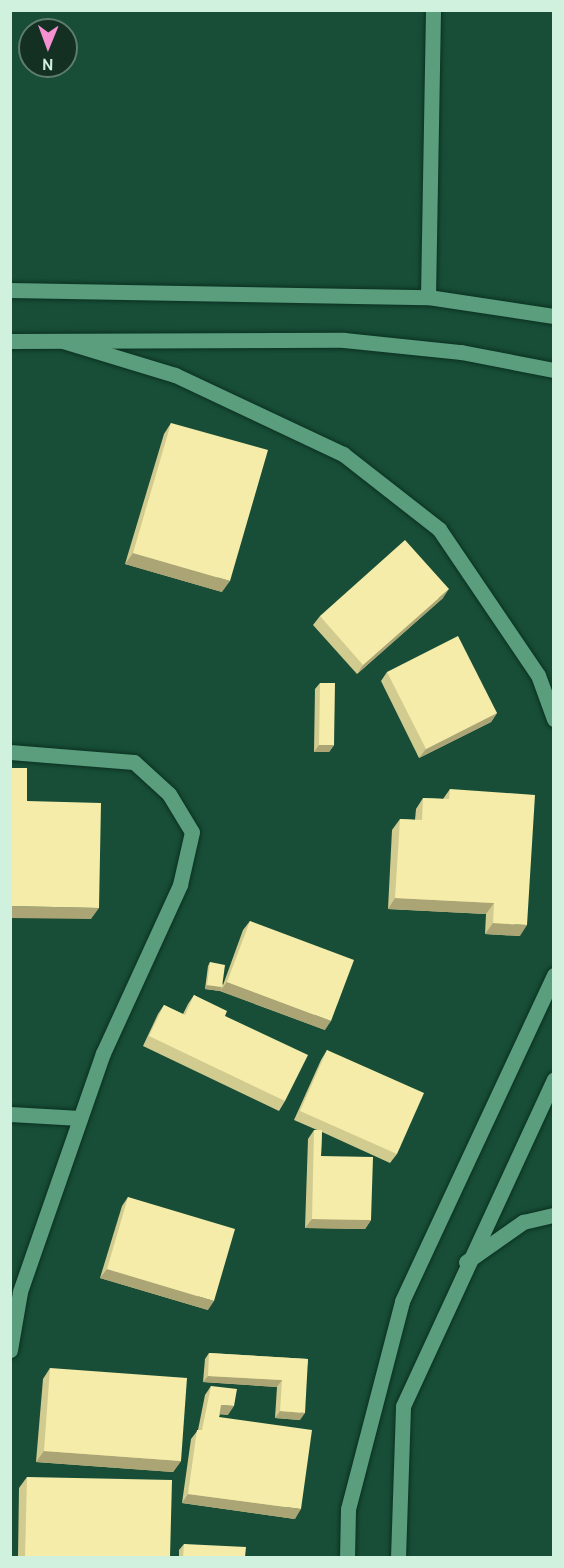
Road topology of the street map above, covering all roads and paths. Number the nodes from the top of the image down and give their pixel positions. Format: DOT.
graph roads {
  1 [pos="433,10"];
  2 [pos="10,290"];
  3 [pos="428,297"];
  4 [pos="554,316"];
  5 [pos="63,340"];
  6 [pos="10,341"];
  7 [pos="554,370"];
  8 [pos="554,719"];
  9 [pos="10,752"];
  10 [pos="554,975"];
  11 [pos="552,1084"];
  12 [pos="10,1114"];
  13 [pos="80,1118"];
  14 [pos="554,1215"];
  15 [pos="466,1262"];
  16 [pos="11,1343"];
  17 [pos="347,1557"];
  18 [pos="398,1557"];
  1 -- 3 [label="street"];
  2 -- 3 [label="street"];
  3 -- 4 [label="street"];
  5 -- 6 [label="street"];
  5 -- 7 [label="street"];
  5 -- 8 [label="street"];
  9 -- 13 [label="street"];
  10 -- 17 [label="street"];
  11 -- 15 [label="street"];
  12 -- 13 [label="street"];
  13 -- 16 [label="street"];
  14 -- 15 [label="street"];
  15 -- 18 [label="street"];
}
